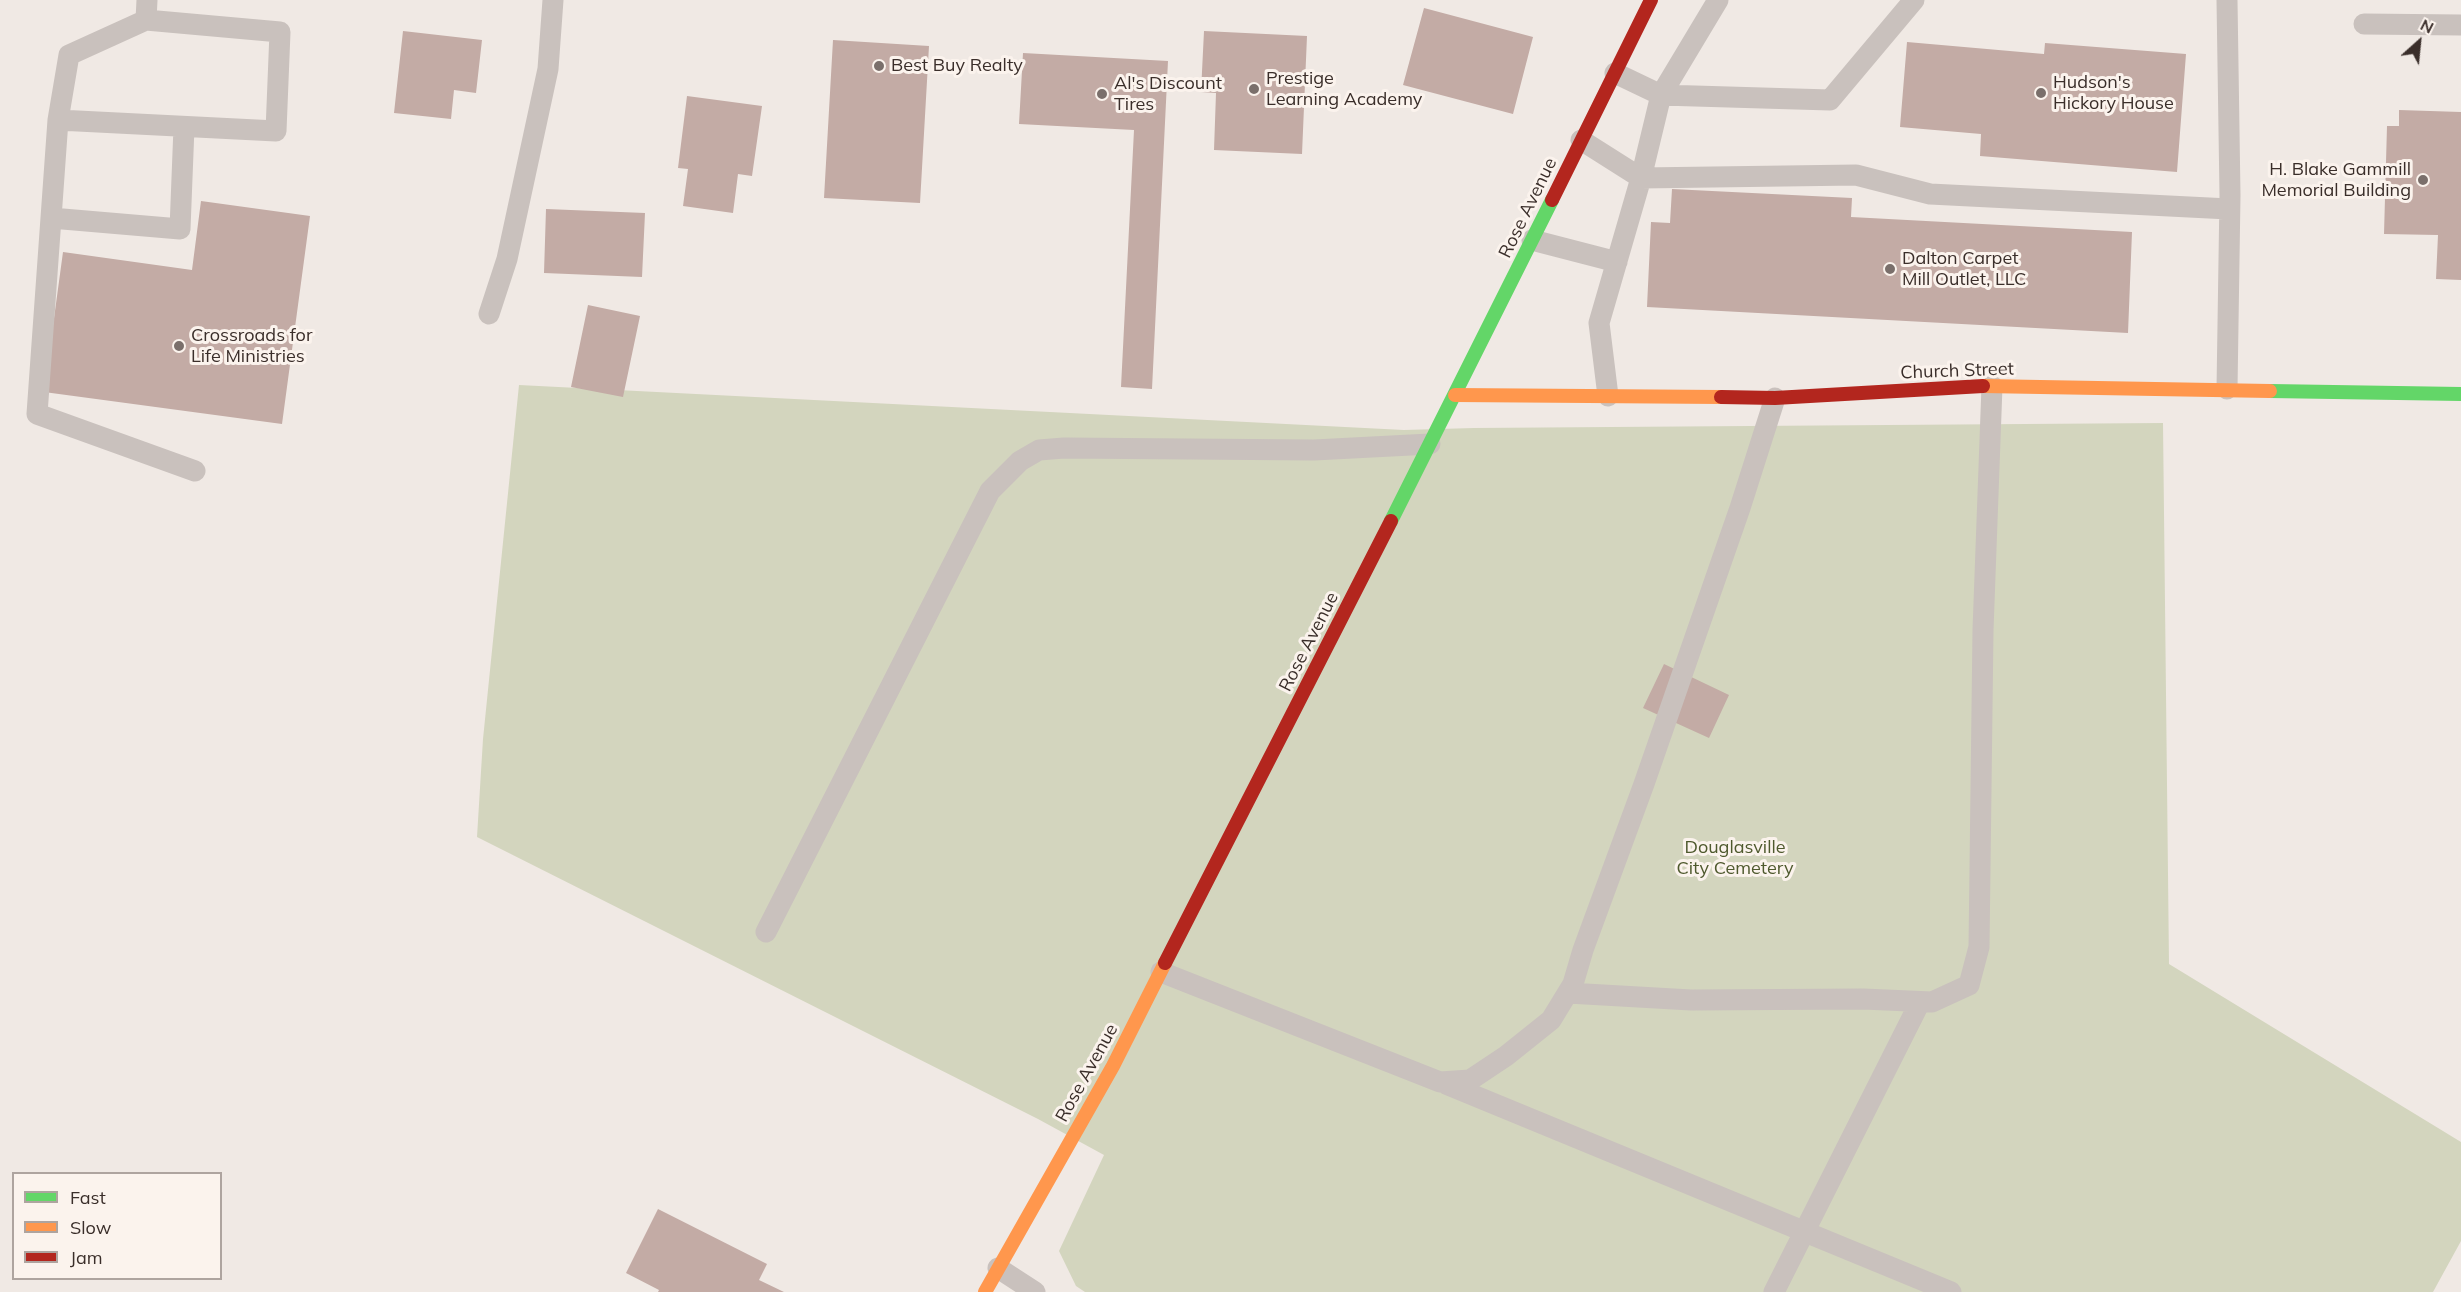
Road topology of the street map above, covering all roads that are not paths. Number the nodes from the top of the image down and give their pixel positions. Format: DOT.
graph roads {
  1 [pos="554,0"];
  2 [pos="1651,0"];
  3 [pos="1718,0"];
  4 [pos="1914,0"];
  5 [pos="2227,0"];
  6 [pos="146,10"];
  7 [pos="2364,24"];
  8 [pos="2461,25"];
  9 [pos="1615,73"];
  10 [pos="1661,95"];
  11 [pos="58,120"];
  12 [pos="184,127"];
  13 [pos="1581,140"];
  14 [pos="1641,178"];
  15 [pos="2229,209"];
  16 [pos="51,218"];
  17 [pos="1532,240"];
  18 [pos="1617,262"];
  19 [pos="489,314"];
  20 [pos="1992,386"];
  21 [pos="2227,389"];
  22 [pos="2461,394"];
  23 [pos="1455,395"];
  24 [pos="1608,396"];
  25 [pos="1775,398"];
  26 [pos="1430,444"];
  27 [pos="195,471"];
  28 [pos="766,932"];
  29 [pos="1161,972"];
  30 [pos="1568,993"];
  31 [pos="1920,1002"];
  32 [pos="1440,1082"];
  33 [pos="1803,1232"];
  34 [pos="998,1268"];
  35 [pos="985,1292"];
  36 [pos="1035,1292"];
  37 [pos="1774,1292"];
  38 [pos="1951,1292"];
  1 -- 19 [label="lane"];
  2 -- 9 [label="street, Rose Avenue"];
  3 -- 10 [label="lane"];
  4 -- 10 [label="lane"];
  5 -- 15 [label="lane"];
  6 -- 11 [label="lane"];
  6 -- 12 [label="lane"];
  7 -- 8 [label="lane"];
  9 -- 10 [label="lane"];
  9 -- 13 [label="street, Rose Avenue"];
  10 -- 14 [label="lane"];
  11 -- 12 [label="lane"];
  11 -- 16 [label="lane"];
  12 -- 16 [label="lane"];
  13 -- 14 [label="lane"];
  13 -- 17 [label="street, Rose Avenue"];
  14 -- 15 [label="lane"];
  14 -- 18 [label="lane"];
  15 -- 21 [label="lane"];
  16 -- 27 [label="lane"];
  17 -- 18 [label="lane"];
  17 -- 23 [label="street, Rose Avenue"];
  18 -- 24 [label="lane"];
  20 -- 21 [label="street, Church Street"];
  20 -- 25 [label="street, Church Street"];
  20 -- 31 [label="lane"];
  21 -- 22 [label="street, Church Street"];
  23 -- 24 [label="street, Church Street"];
  23 -- 26 [label="street, Rose Avenue"];
  24 -- 25 [label="street, Church Street"];
  25 -- 30 [label="lane"];
  26 -- 28 [label="lane"];
  26 -- 29 [label="street, Rose Avenue"];
  29 -- 32 [label="lane"];
  29 -- 34 [label="street, Rose Avenue"];
  30 -- 31 [label="lane"];
  30 -- 32 [label="lane"];
  31 -- 33 [label="lane"];
  32 -- 33 [label="lane"];
  33 -- 37 [label="lane"];
  33 -- 38 [label="lane"];
  34 -- 35 [label="street, Rose Avenue"];
  34 -- 36 [label="lane"];
}
